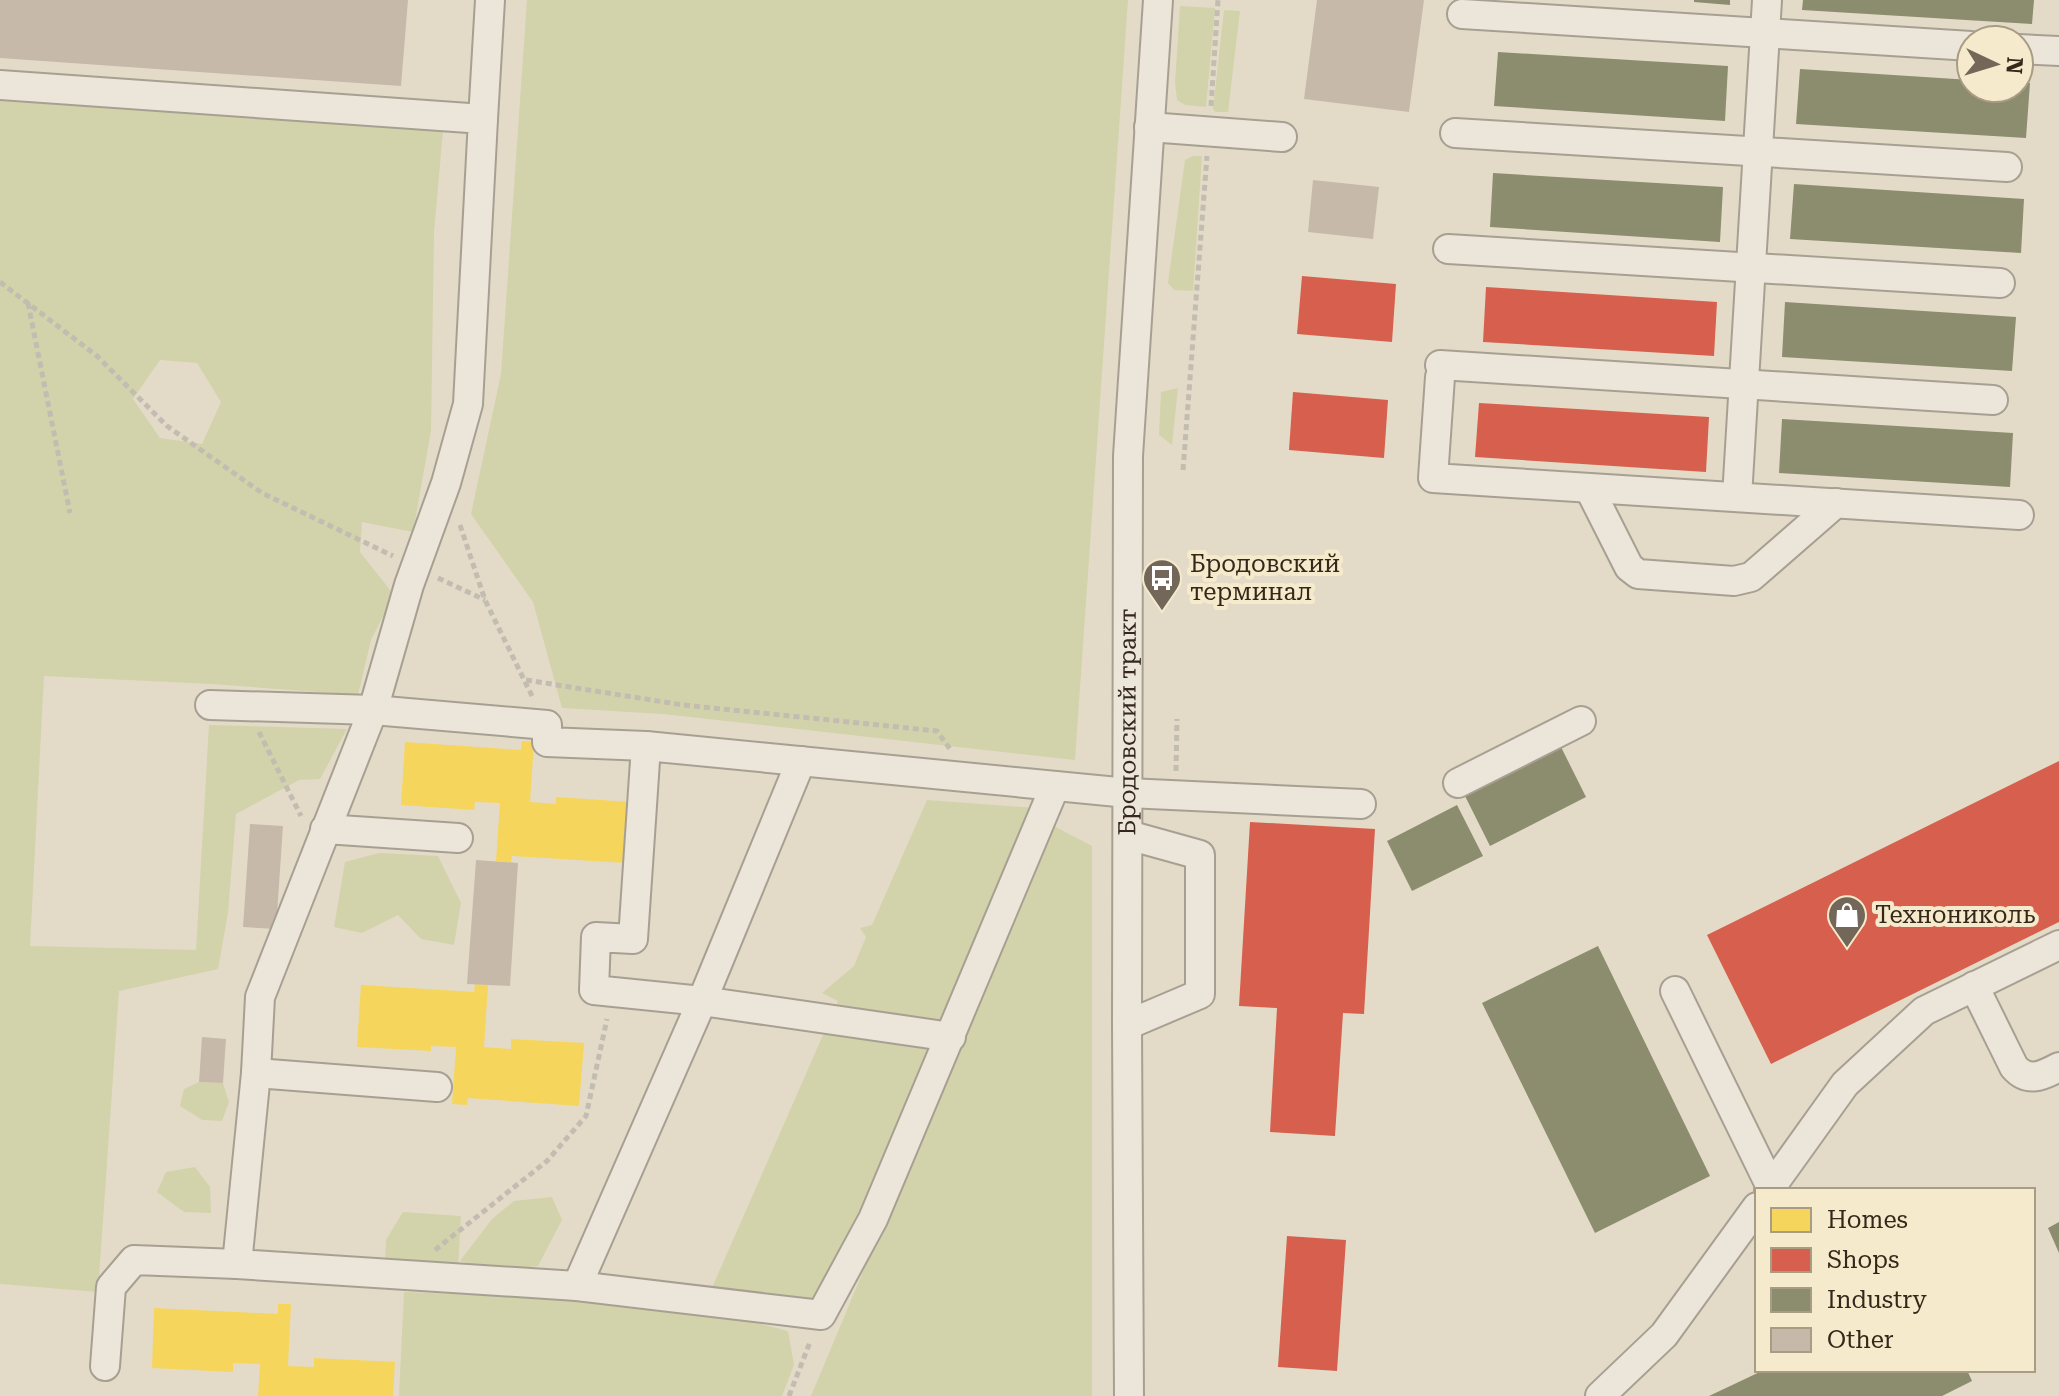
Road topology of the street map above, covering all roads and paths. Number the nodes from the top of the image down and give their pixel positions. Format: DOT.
graph roads {
  1 [pos="490,0"];
  2 [pos="1158,0"];
  3 [pos="1218,0"];
  4 [pos="1767,0"];
  5 [pos="1462,14"];
  6 [pos="1765,33"];
  7 [pos="1955,45"];
  8 [pos="2035,50"];
  9 [pos="2059,51"];
  10 [pos="0,85"];
  11 [pos="483,119"];
  12 [pos="1149,127"];
  13 [pos="1209,132"];
  14 [pos="1455,133"];
  15 [pos="1282,137"];
  16 [pos="1758,151"];
  17 [pos="2007,167"];
  18 [pos="1448,249"];
  19 [pos="1751,268"];
  20 [pos="0,282"];
  21 [pos="2000,283"];
  22 [pos="28,302"];
  23 [pos="1744,384"];
  24 [pos="1993,400"];
  25 [pos="1183,470"];
  26 [pos="446,483"];
  27 [pos="1589,488"];
  28 [pos="1737,497"];
  29 [pos="1836,503"];
  30 [pos="70,513"];
  31 [pos="2019,515"];
  32 [pos="415,567"];
  33 [pos="485,600"];
  34 [pos="526,680"];
  35 [pos="210,705"];
  36 [pos="246,706"];
  37 [pos="373,710"];
  38 [pos="1581,721"];
  39 [pos="547,725"];
  40 [pos="646,746"];
  41 [pos="801,761"];
  42 [pos="973,778"];
  43 [pos="1458,783"];
  44 [pos="1055,786"];
  45 [pos="1128,793"];
  46 [pos="1361,804"];
  47 [pos="1128,835"];
  48 [pos="458,838"];
  49 [pos="322,840"];
  50 [pos="2059,945"];
  51 [pos="1974,986"];
  52 [pos="613,990"];
  53 [pos="1675,991"];
  54 [pos="702,1001"];
  55 [pos="1127,1025"];
  56 [pos="951,1037"];
  57 [pos="2059,1067"];
  58 [pos="256,1073"];
  59 [pos="437,1087"];
  60 [pos="1763,1188"];
  61 [pos="1770,1188"];
  62 [pos="1755,1209"];
  63 [pos="237,1264"];
  64 [pos="401,1277"];
  65 [pos="577,1286"];
  66 [pos="821,1315"];
  67 [pos="105,1366"];
  68 [pos="789,1396"];
  69 [pos="1129,1396"];
  70 [pos="1600,1396"];
  1 -- 11 [label="street"];
  2 -- 12 [label="street, Бродовский тракт"];
  3 -- 13 [label="path"];
  4 -- 6 [label="street"];
  5 -- 6 [label="street"];
  6 -- 7 [label="street"];
  6 -- 16 [label="street"];
  8 -- 9 [label="street"];
  10 -- 11 [label="street"];
  11 -- 26 [label="street"];
  12 -- 13 [label="street"];
  12 -- 45 [label="street, Бродовский тракт"];
  13 -- 15 [label="street"];
  13 -- 25 [label="path"];
  14 -- 16 [label="street"];
  16 -- 17 [label="street"];
  16 -- 19 [label="street"];
  18 -- 19 [label="street"];
  19 -- 21 [label="street"];
  19 -- 23 [label="street"];
  20 -- 22 [label="path"];
  22 -- 30 [label="path"];
  22 -- 32 [label="path"];
  23 -- 24 [label="street"];
  23 -- 27 [label="street"];
  23 -- 28 [label="street"];
  26 -- 32 [label="street"];
  26 -- 33 [label="path"];
  27 -- 28 [label="street"];
  27 -- 29 [label="street"];
  28 -- 29 [label="street"];
  29 -- 31 [label="street"];
  32 -- 33 [label="path"];
  32 -- 37 [label="street"];
  33 -- 34 [label="path"];
  34 -- 39 [label="path"];
  34 -- 42 [label="path"];
  35 -- 36 [label="street"];
  36 -- 37 [label="street"];
  36 -- 49 [label="path"];
  37 -- 39 [label="street"];
  37 -- 49 [label="street"];
  38 -- 43 [label="street"];
  39 -- 40 [label="street"];
  40 -- 41 [label="street"];
  40 -- 52 [label="street"];
  41 -- 42 [label="street"];
  41 -- 54 [label="street"];
  42 -- 44 [label="street"];
  44 -- 45 [label="street"];
  44 -- 56 [label="street"];
  45 -- 46 [label="street"];
  45 -- 47 [label="street, Бродовский тракт"];
  47 -- 55 [label="street, Бродовский тракт"];
  47 -- 55 [label="street"];
  48 -- 49 [label="street"];
  49 -- 58 [label="street"];
  50 -- 51 [label="street"];
  51 -- 57 [label="street"];
  51 -- 61 [label="street"];
  52 -- 54 [label="street"];
  52 -- 64 [label="path"];
  53 -- 60 [label="street"];
  54 -- 56 [label="street"];
  54 -- 65 [label="street"];
  55 -- 69 [label="street, Бродовский тракт"];
  56 -- 66 [label="street"];
  58 -- 59 [label="street"];
  58 -- 63 [label="street"];
  62 -- 70 [label="street"];
  63 -- 64 [label="street"];
  63 -- 67 [label="street"];
  64 -- 65 [label="street"];
  65 -- 66 [label="street"];
  66 -- 68 [label="path"];
}
